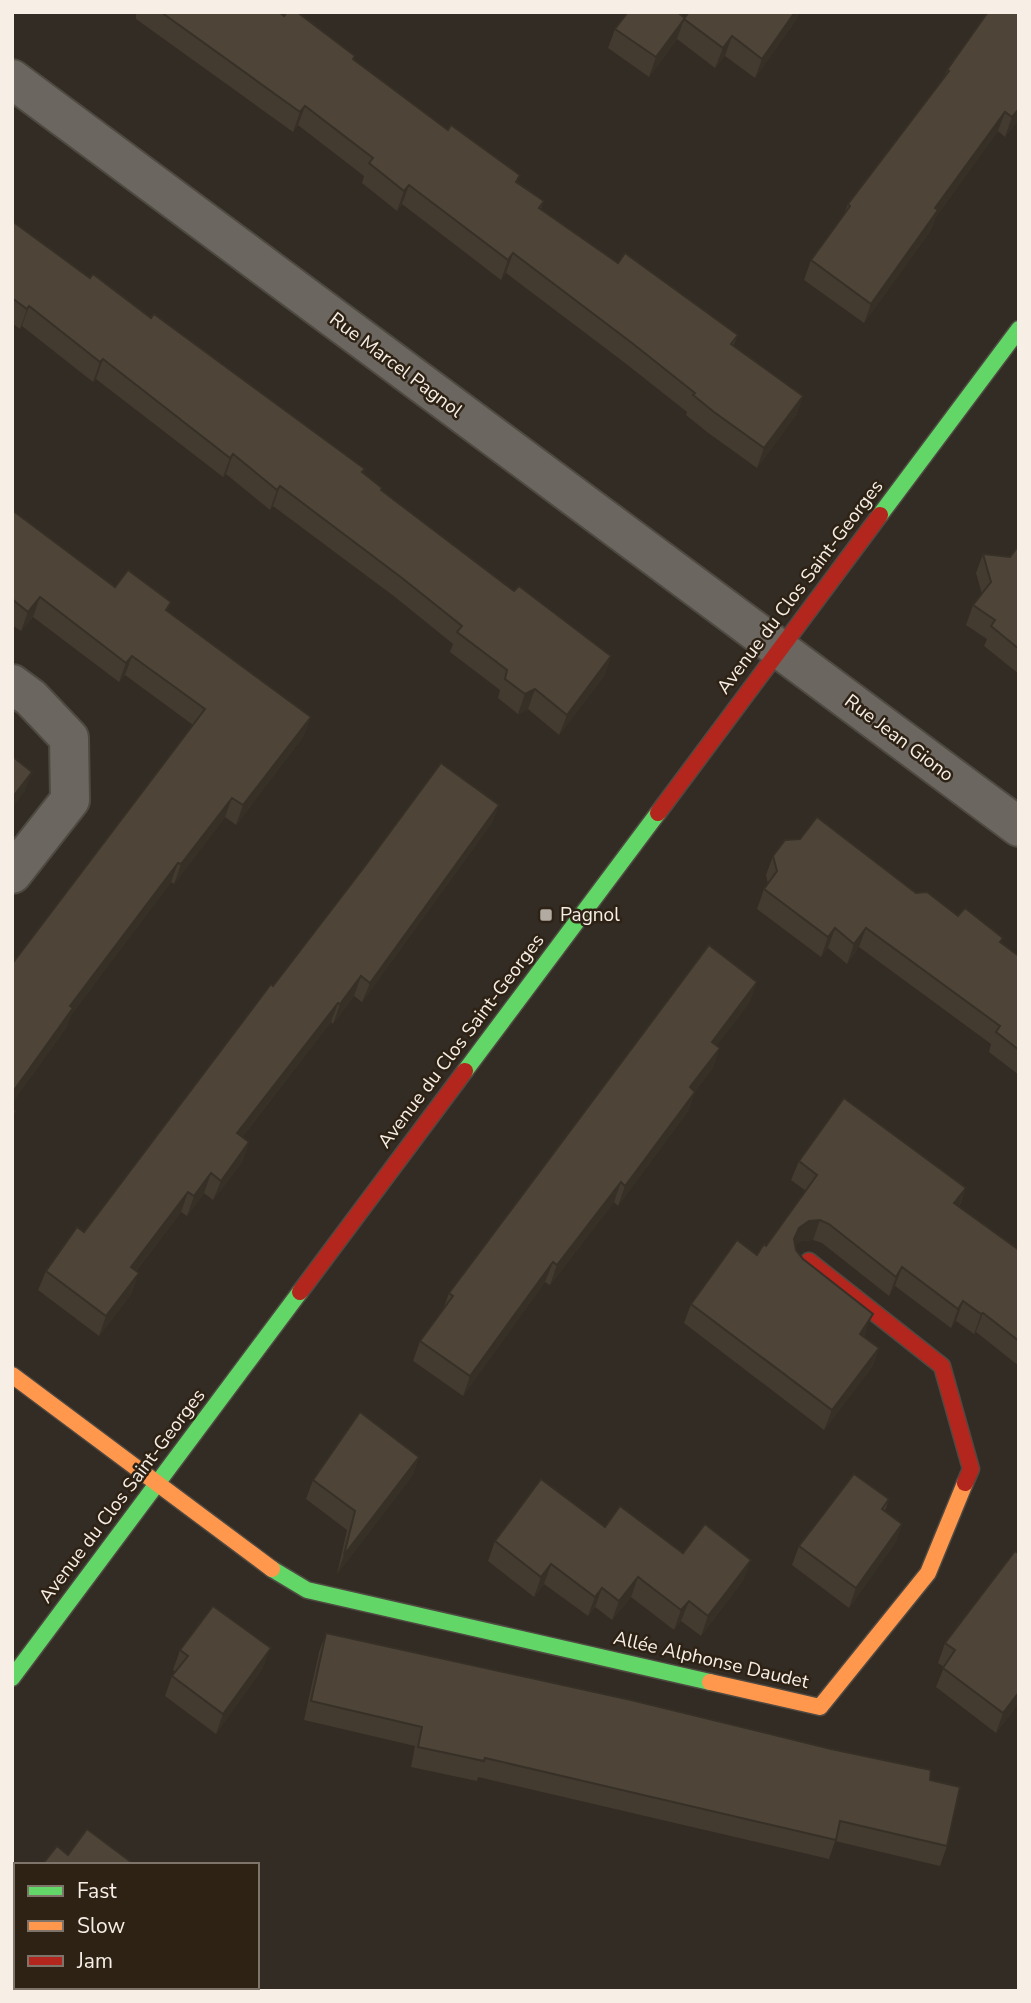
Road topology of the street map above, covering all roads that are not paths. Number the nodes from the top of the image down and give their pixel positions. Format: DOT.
graph roads {
  1 [pos="12,79"];
  2 [pos="1019,329"];
  3 [pos="780,650"];
  4 [pos="12,684"];
  5 [pos="1019,827"];
  6 [pos="12,874"];
  7 [pos="808,1261"];
  8 [pos="12,1375"];
  9 [pos="157,1483"];
  10 [pos="12,1678"];
  1 -- 3 [label="street, Rue Marcel Pagnol"];
  2 -- 3 [label="street, Avenue du Clos Saint-Georges"];
  3 -- 5 [label="street, Rue Jean Giono"];
  3 -- 9 [label="street, Avenue du Clos Saint-Georges"];
  4 -- 6 [label="street"];
  7 -- 9 [label="street, Allée Alphonse Daudet"];
  8 -- 9 [label="street"];
  9 -- 10 [label="street, Avenue du Clos Saint-Georges"];
}
